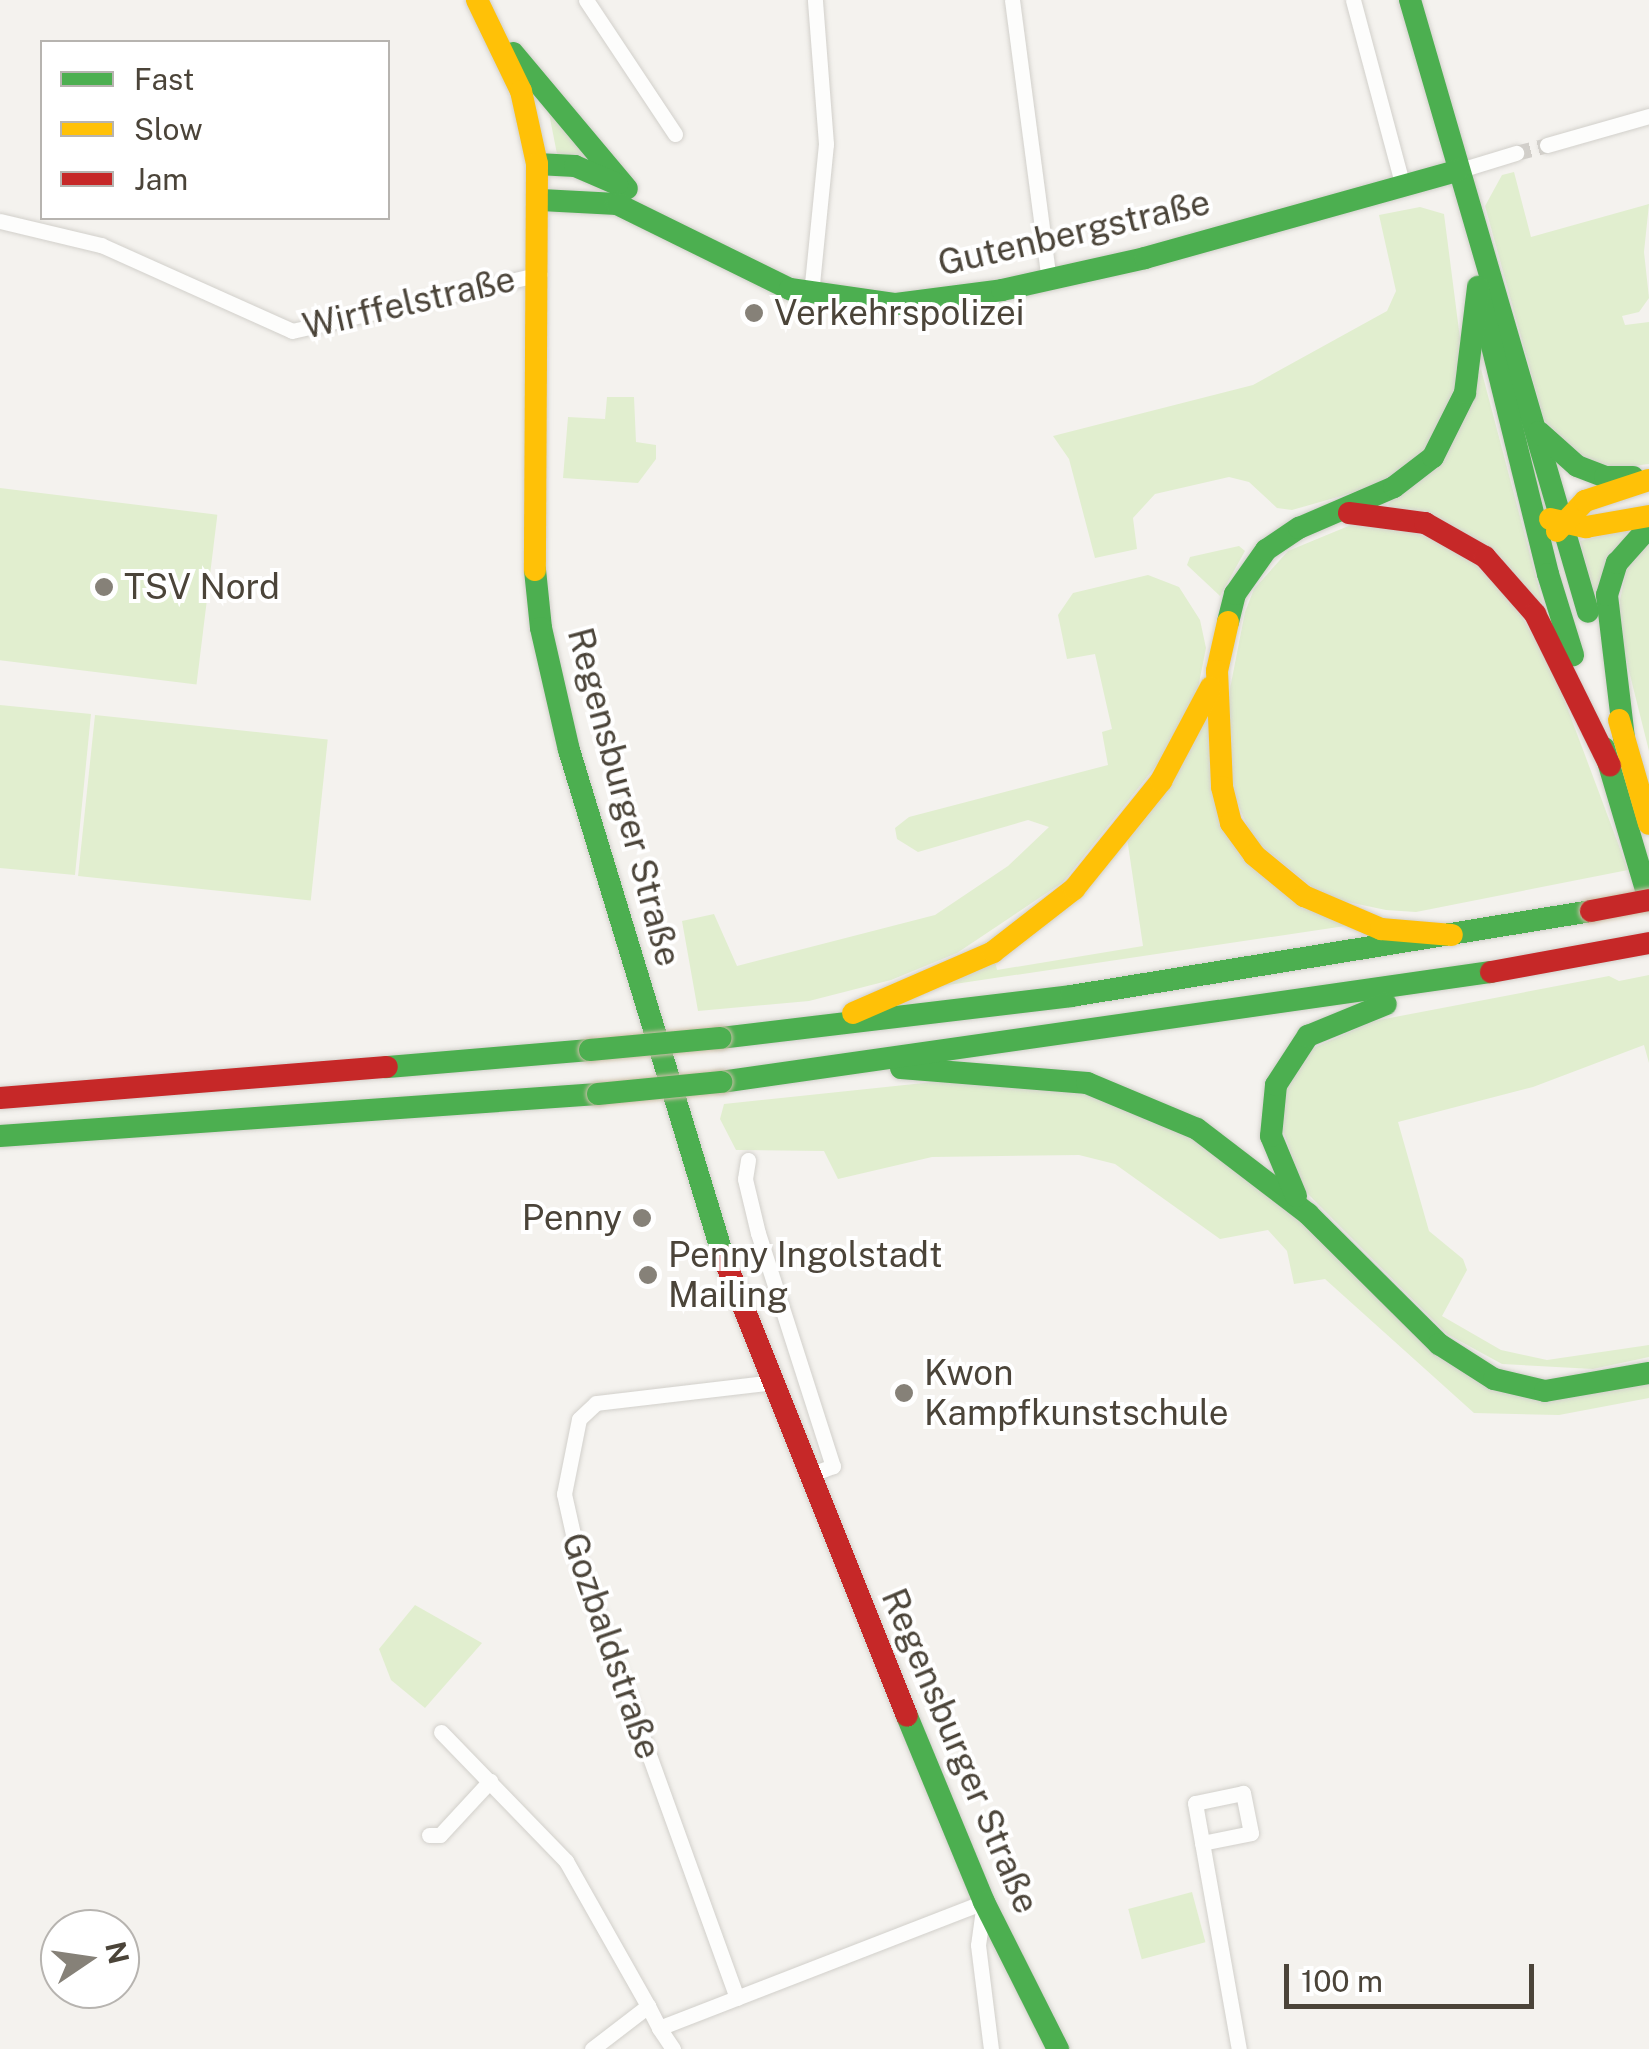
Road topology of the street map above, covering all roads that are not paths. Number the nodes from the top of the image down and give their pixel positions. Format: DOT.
graph roads {
  1 [pos="477,0"];
  2 [pos="586,0"];
  3 [pos="815,0"];
  4 [pos="1012,0"];
  5 [pos="1352,0"];
  6 [pos="1410,0"];
  7 [pos="498,36"];
  8 [pos="1649,116"];
  9 [pos="675,134"];
  10 [pos="1546,144"];
  11 [pos="1516,154"];
  12 [pos="537,164"];
  13 [pos="1456,170"];
  14 [pos="1403,186"];
  15 [pos="626,189"];
  16 [pos="540,200"];
  17 [pos="0,220"];
  18 [pos="656,220"];
  19 [pos="60,224"];
  20 [pos="540,274"];
  21 [pos="1049,280"];
  22 [pos="1478,287"];
  23 [pos="811,294"];
  24 [pos="1536,428"];
  25 [pos="1649,478"];
  26 [pos="1531,502"];
  27 [pos="1342,513"];
  28 [pos="1649,516"];
  29 [pos="1561,523"];
  30 [pos="1649,527"];
  31 [pos="1548,574"];
  32 [pos="1217,671"];
  33 [pos="1624,738"];
  34 [pos="1610,766"];
  35 [pos="1649,824"];
  36 [pos="1649,900"];
  37 [pos="1452,934"];
  38 [pos="1649,944"];
  39 [pos="1649,952"];
  40 [pos="1605,956"];
  41 [pos="1416,994"];
  42 [pos="819,1027"];
  43 [pos="842,1068"];
  44 [pos="901,1068"];
  45 [pos="0,1098"];
  46 [pos="0,1136"];
  47 [pos="748,1160"];
  48 [pos="1308,1214"];
  49 [pos="1649,1373"];
  50 [pos="767,1383"];
  51 [pos="807,1476"];
  52 [pos="442,1732"];
  53 [pos="490,1781"];
  54 [pos="429,1835"];
  55 [pos="1202,1842"];
  56 [pos="984,1902"];
  57 [pos="737,1998"];
  58 [pos="648,2006"];
  59 [pos="659,2028"];
  60 [pos="592,2049"];
  61 [pos="673,2049"];
  62 [pos="991,2049"];
  63 [pos="1058,2049"];
  64 [pos="1240,2049"];
  1 -- 7 [label="main road, Regensburger Straße"];
  2 -- 9 [label="street"];
  3 -- 23 [label="street"];
  4 -- 21 [label="street"];
  5 -- 14 [label="street"];
  6 -- 13 [label="main road"];
  7 -- 12 [label="main road, Regensburger Straße"];
  7 -- 15 [label="main road"];
  8 -- 10 [label="street"];
  11 -- 13 [label="street, Gutenbergstraße"];
  12 -- 15 [label="main road, Gutenbergstraße"];
  12 -- 16 [label="main road, Regensburger Straße"];
  13 -- 14 [label="main road, Gutenbergstraße"];
  13 -- 22 [label="main road"];
  13 -- 24 [label="main road"];
  14 -- 21 [label="main road, Gutenbergstraße"];
  15 -- 18 [label="main road, Gutenbergstraße"];
  16 -- 18 [label="main road, Gutenbergstraße"];
  16 -- 20 [label="main road, Regensburger Straße"];
  17 -- 19 [label="street, Wirffelstraße"];
  18 -- 23 [label="main road, Gutenbergstraße"];
  19 -- 20 [label="street, Wirffelstraße"];
  20 -- 50 [label="main road, Regensburger Straße"];
  21 -- 23 [label="main road, Gutenbergstraße"];
  22 -- 26 [label="main road"];
  22 -- 27 [label="main road"];
  24 -- 25 [label="main road"];
  24 -- 29 [label="main road"];
  25 -- 29 [label="main road"];
  26 -- 29 [label="main road"];
  26 -- 31 [label="main road"];
  27 -- 32 [label="main road"];
  27 -- 34 [label="main road"];
  28 -- 29 [label="main road"];
  29 -- 31 [label="main road"];
  29 -- 33 [label="main road"];
  30 -- 33 [label="main road"];
  31 -- 34 [label="main road"];
  32 -- 37 [label="main road"];
  32 -- 42 [label="main road"];
  33 -- 35 [label="main road"];
  34 -- 36 [label="main road"];
  36 -- 37 [label="main road, bridge"];
  37 -- 42 [label="main road"];
  38 -- 40 [label="main road"];
  39 -- 40 [label="main road"];
  40 -- 41 [label="main road"];
  40 -- 43 [label="main road"];
  41 -- 44 [label="main road"];
  41 -- 48 [label="main road"];
  42 -- 45 [label="main road, bridge"];
  43 -- 44 [label="main road"];
  43 -- 46 [label="main road, bridge"];
  44 -- 48 [label="main road"];
  47 -- 51 [label="street"];
  48 -- 49 [label="main road"];
  50 -- 51 [label="main road, Regensburger Straße"];
  50 -- 57 [label="street, Gozbaldstraße"];
  51 -- 56 [label="main road, Regensburger Straße"];
  52 -- 53 [label="street"];
  53 -- 54 [label="street"];
  53 -- 58 [label="street"];
  55 -- 64 [label="street"];
  56 -- 57 [label="street"];
  56 -- 62 [label="street"];
  56 -- 63 [label="main road, Regensburger Straße"];
  57 -- 59 [label="street"];
  58 -- 59 [label="street"];
  58 -- 60 [label="street"];
  59 -- 61 [label="street"];
}
